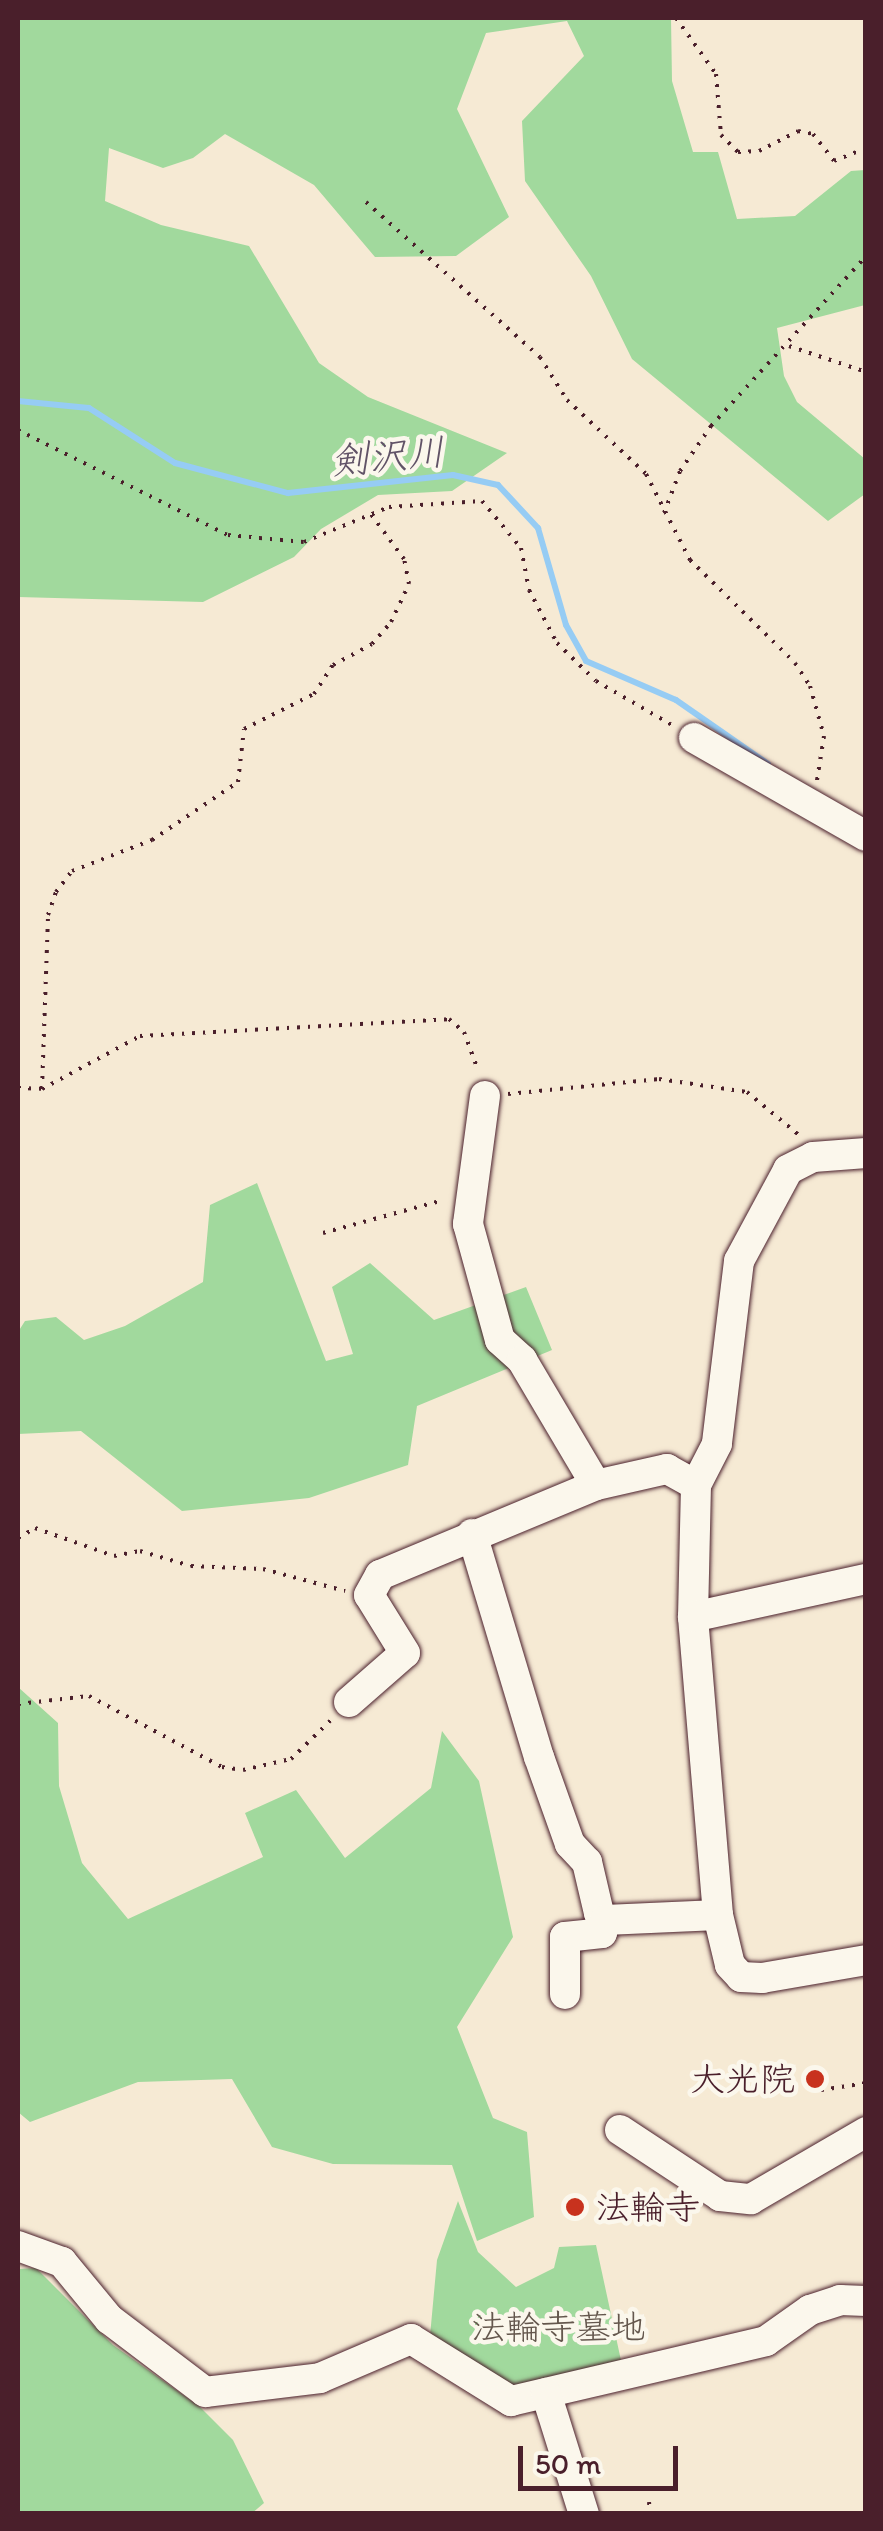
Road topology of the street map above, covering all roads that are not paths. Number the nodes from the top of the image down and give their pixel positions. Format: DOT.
graph roads {
  1 [pos="694,738"];
  2 [pos="866,836"];
  3 [pos="485,1096"];
  4 [pos="866,1153"];
  5 [pos="696,1485"];
  6 [pos="596,1486"];
  7 [pos="472,1534"];
  8 [pos="866,1579"];
  9 [pos="692,1617"];
  10 [pos="349,1702"];
  11 [pos="718,1915"];
  12 [pos="605,1920"];
  13 [pos="866,1960"];
  14 [pos="565,1994"];
  15 [pos="620,2130"];
  16 [pos="866,2132"];
  17 [pos="18,2246"];
  18 [pos="866,2301"];
  19 [pos="546,2394"];
  20 [pos="584,2514"];
  1 -- 2 [label="street"];
  3 -- 6 [label="street"];
  4 -- 5 [label="street"];
  5 -- 6 [label="street"];
  5 -- 9 [label="street"];
  6 -- 7 [label="street"];
  7 -- 10 [label="street"];
  7 -- 12 [label="street"];
  8 -- 9 [label="street"];
  9 -- 11 [label="street"];
  11 -- 12 [label="street"];
  11 -- 13 [label="street"];
  12 -- 14 [label="street"];
  15 -- 16 [label="street"];
  17 -- 19 [label="street"];
  18 -- 19 [label="street"];
  19 -- 20 [label="street"];
}
